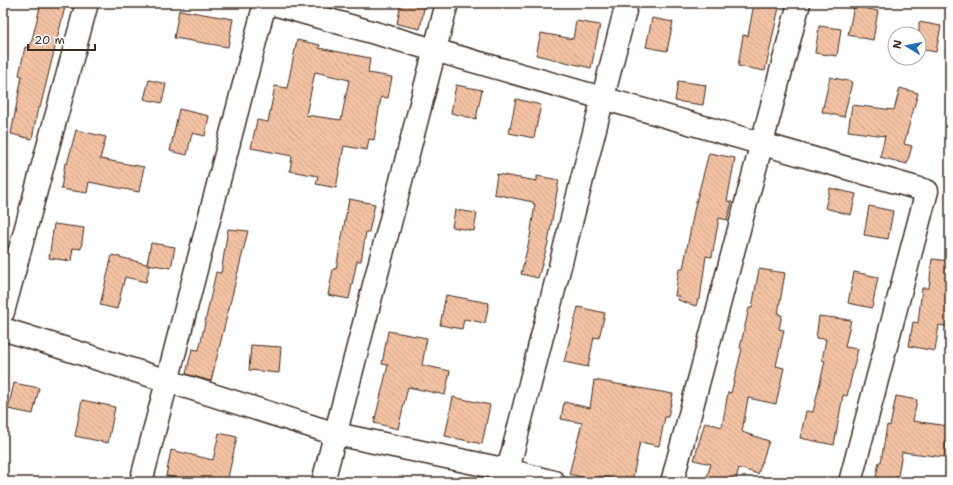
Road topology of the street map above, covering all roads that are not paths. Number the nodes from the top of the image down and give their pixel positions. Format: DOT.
graph roads {
  1 [pos="87,3"];
  2 [pos="265,3"];
  3 [pos="270,3"];
  4 [pos="447,3"];
  5 [pos="627,3"];
  6 [pos="800,3"];
  7 [pos="435,50"];
  8 [pos="603,98"];
  9 [pos="762,144"];
  10 [pos="3,312"];
  11 [pos="3,329"];
  12 [pos="168,381"];
  13 [pos="336,434"];
  14 [pos="507,476"];
  15 [pos="141,482"];
  16 [pos="323,482"];
  17 [pos="554,482"];
  18 [pos="672,482"];
  19 [pos="850,482"];
  1 -- 10 [label="street"];
  2 -- 12 [label="street"];
  3 -- 7 [label="street"];
  4 -- 7 [label="street"];
  5 -- 8 [label="street"];
  6 -- 9 [label="street"];
  7 -- 8 [label="street"];
  7 -- 13 [label="street"];
  8 -- 9 [label="street"];
  8 -- 14 [label="street"];
  9 -- 18 [label="street"];
  9 -- 19 [label="street"];
  11 -- 12 [label="street"];
  12 -- 13 [label="street"];
  12 -- 15 [label="street"];
  13 -- 14 [label="street"];
  13 -- 16 [label="street"];
  14 -- 17 [label="street"];
}
